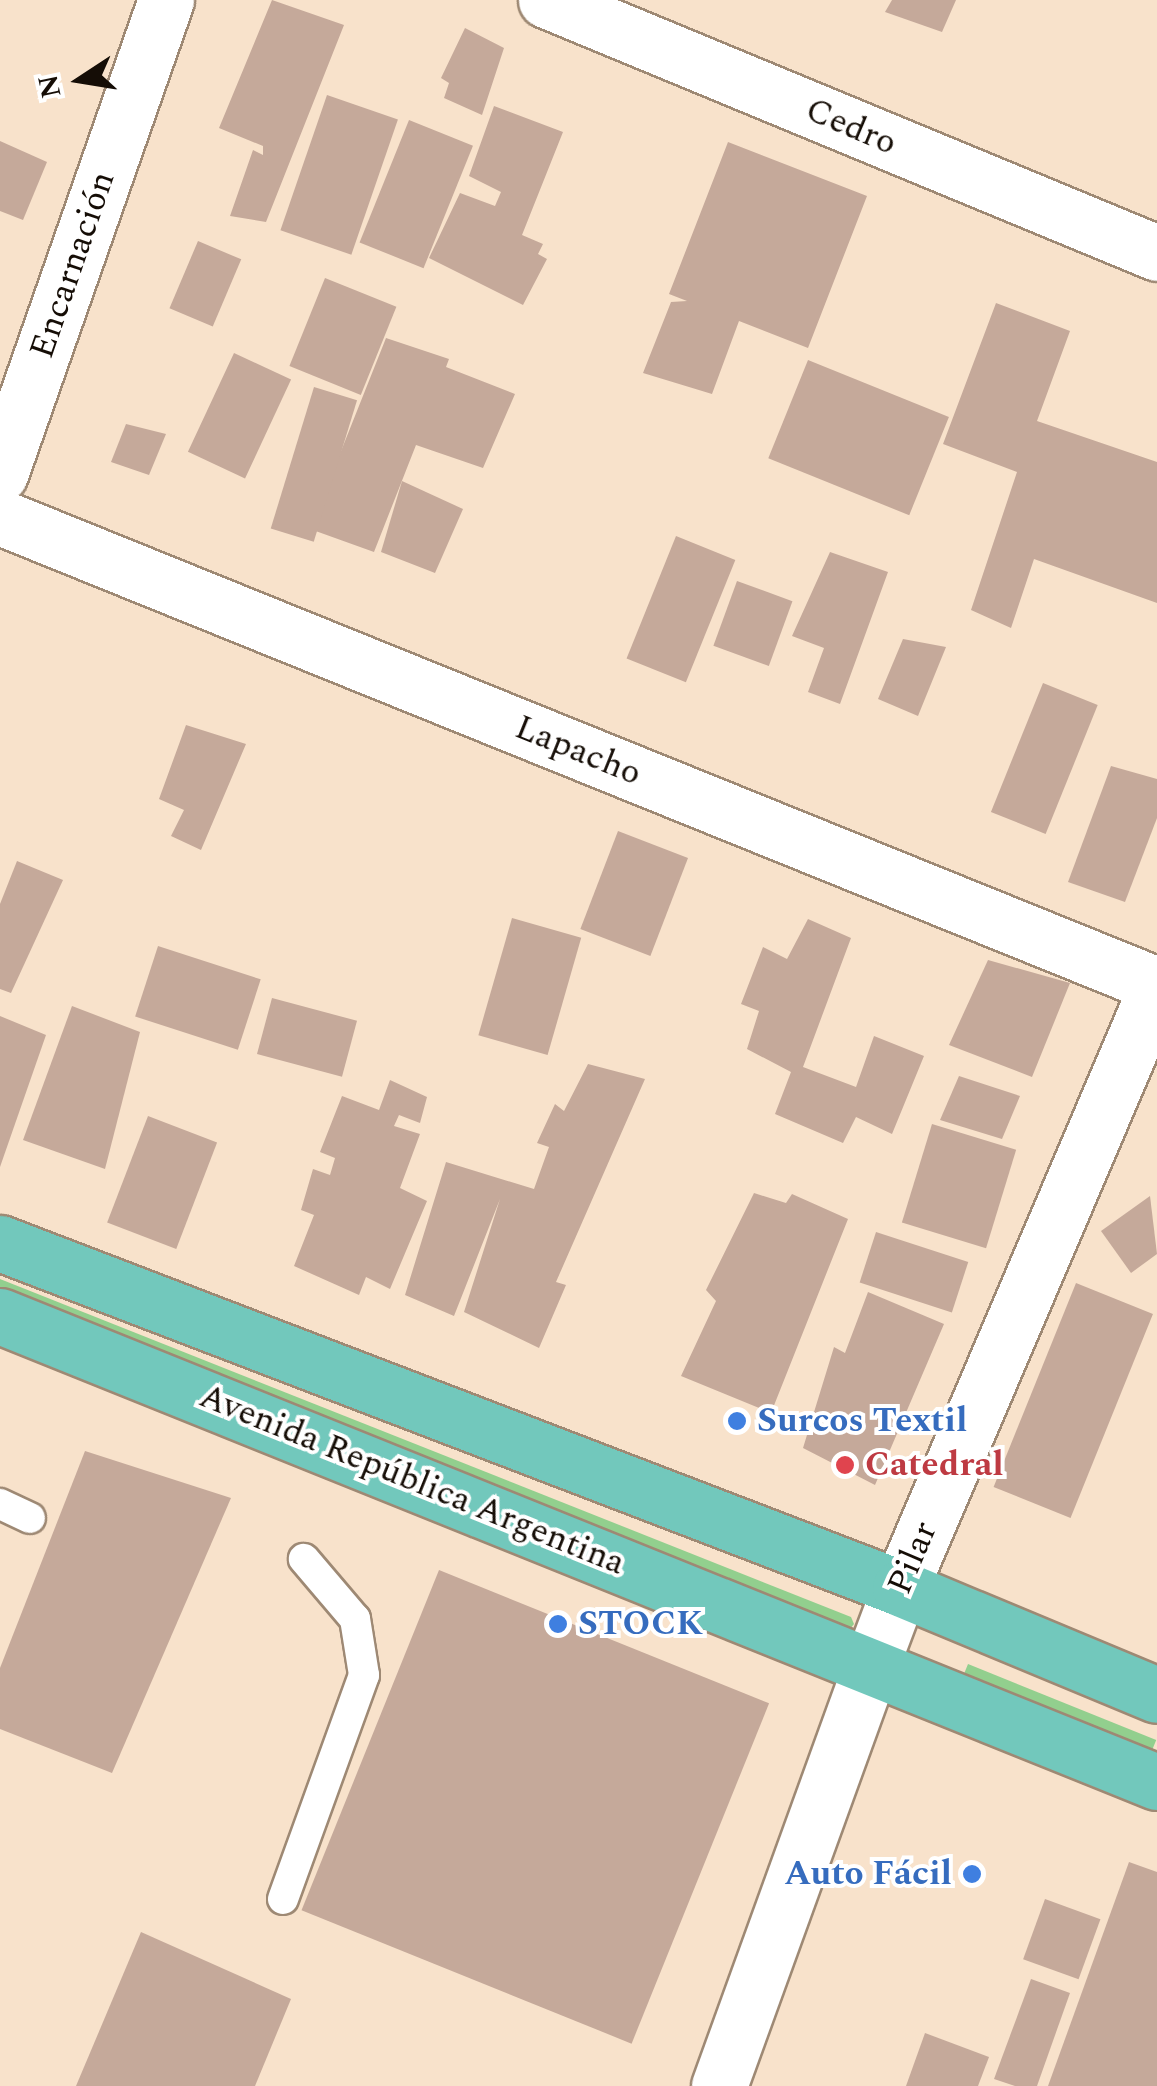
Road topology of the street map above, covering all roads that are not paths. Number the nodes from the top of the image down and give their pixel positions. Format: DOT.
graph roads {
  1 [pos="166,0"];
  2 [pos="546,0"];
  3 [pos="1157,253"];
  4 [pos="0,474"];
  5 [pos="0,517"];
  6 [pos="1157,985"];
  7 [pos="0,1244"];
  8 [pos="0,1316"];
  9 [pos="0,1504"];
  10 [pos="30,1518"];
  11 [pos="304,1558"];
  12 [pos="900,1588"];
  13 [pos="871,1666"];
  14 [pos="1157,1695"];
  15 [pos="1157,1782"];
  16 [pos="283,1899"];
  17 [pos="718,2086"];
  1 -- 4 [label="street, Encarnación"];
  2 -- 3 [label="street, Cedro"];
  5 -- 6 [label="street, Lapacho"];
  6 -- 12 [label="street, Pilar"];
  7 -- 12 [label="highway, Avenida República Argentina"];
  8 -- 13 [label="highway, Avenida República Argentina"];
  9 -- 10 [label="lane"];
  11 -- 16 [label="lane"];
  12 -- 13 [label="street, Pilar"];
  12 -- 14 [label="highway, Avenida República Argentina"];
  13 -- 15 [label="highway, Avenida República Argentina"];
  13 -- 17 [label="street, Pilar"];
}
